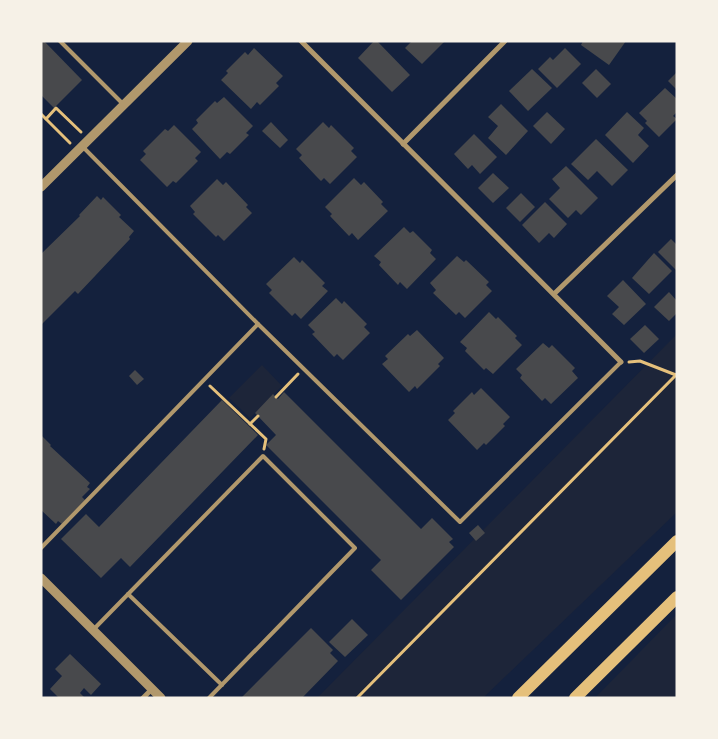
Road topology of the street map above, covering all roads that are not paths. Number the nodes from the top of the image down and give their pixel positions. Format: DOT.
graph roads {
  1 [pos="60,41"];
  2 [pos="188,41"];
  3 [pos="301,41"];
  4 [pos="506,41"];
  5 [pos="124,105"];
  6 [pos="403,144"];
  7 [pos="83,145"];
  8 [pos="677,175"];
  9 [pos="41,187"];
  10 [pos="554,294"];
  11 [pos="258,324"];
  12 [pos="621,362"];
  13 [pos="677,541"];
  14 [pos="41,548"];
  15 [pos="41,578"];
  16 [pos="128,594"];
  17 [pos="677,597"];
  18 [pos="93,630"];
  19 [pos="222,685"];
  20 [pos="152,689"];
  21 [pos="143,698"];
  22 [pos="161,698"];
  23 [pos="209,698"];
  24 [pos="518,698"];
  25 [pos="575,698"];
  1 -- 5 [label="lane"];
  2 -- 5 [label="street"];
  3 -- 6 [label="street"];
  4 -- 6 [label="street"];
  5 -- 7 [label="street"];
  6 -- 10 [label="street"];
  7 -- 9 [label="street"];
  7 -- 11 [label="lane"];
  8 -- 10 [label="street"];
  10 -- 12 [label="street"];
  11 -- 12 [label="lane"];
  11 -- 14 [label="lane"];
  13 -- 24 [label="main road"];
  15 -- 18 [label="street"];
  16 -- 18 [label="lane"];
  16 -- 19 [label="lane"];
  16 -- 19 [label="lane"];
  17 -- 25 [label="main road"];
  18 -- 20 [label="street"];
  19 -- 23 [label="lane"];
  20 -- 21 [label="street"];
  20 -- 22 [label="street"];
}
